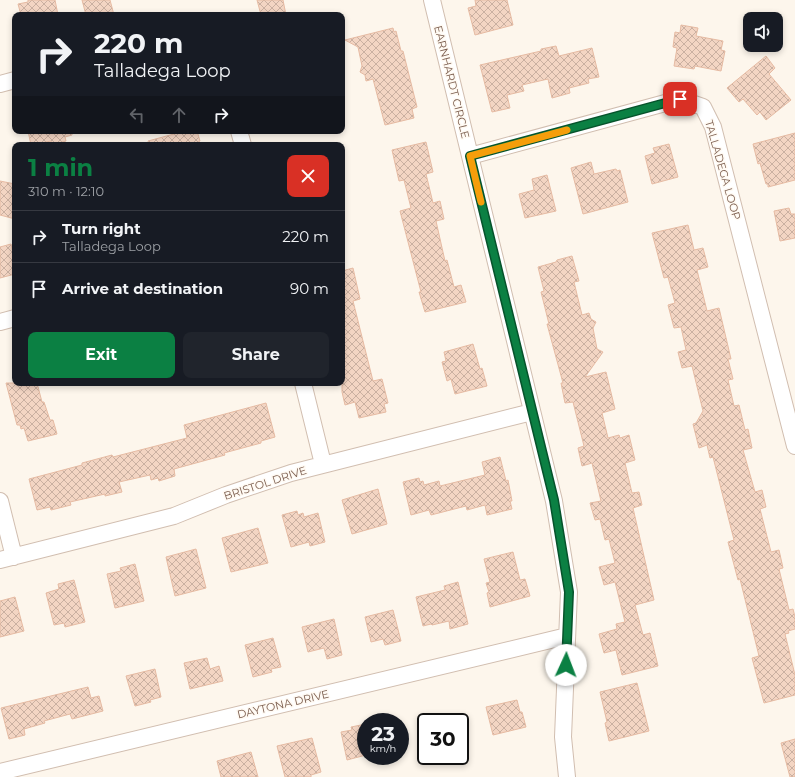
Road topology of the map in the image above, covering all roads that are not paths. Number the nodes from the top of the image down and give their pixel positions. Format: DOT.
graph roads {
  1 [pos="432,0"];
  2 [pos="12,81"];
  3 [pos="0,84"];
  4 [pos="470,156"];
  5 [pos="12,319"];
  6 [pos="0,322"];
  7 [pos="304,386"];
  8 [pos="532,412"];
  9 [pos="795,446"];
  10 [pos="323,464"];
  11 [pos="0,501"];
  12 [pos="7,558"];
  13 [pos="567,636"];
  14 [pos="0,772"];
  15 [pos="567,777"];
  1 -- 4 [label="street, EARNHARDT CIRCLE"];
  2 -- 3 [label="street"];
  4 -- 8 [label="street, EARNHARDT CIRCLE"];
  4 -- 9 [label="street, TALLADEGA LOOP"];
  5 -- 6 [label="street"];
  7 -- 10 [label="street"];
  8 -- 10 [label="street, BRISTOL DRIVE"];
  8 -- 13 [label="street, EARNHARDT CIRCLE"];
  10 -- 12 [label="street, BRISTOL DRIVE"];
  11 -- 12 [label="street"];
  13 -- 14 [label="street, DAYTONA DRIVE"];
  13 -- 15 [label="street, EARNHARDT CIRCLE"];
}
